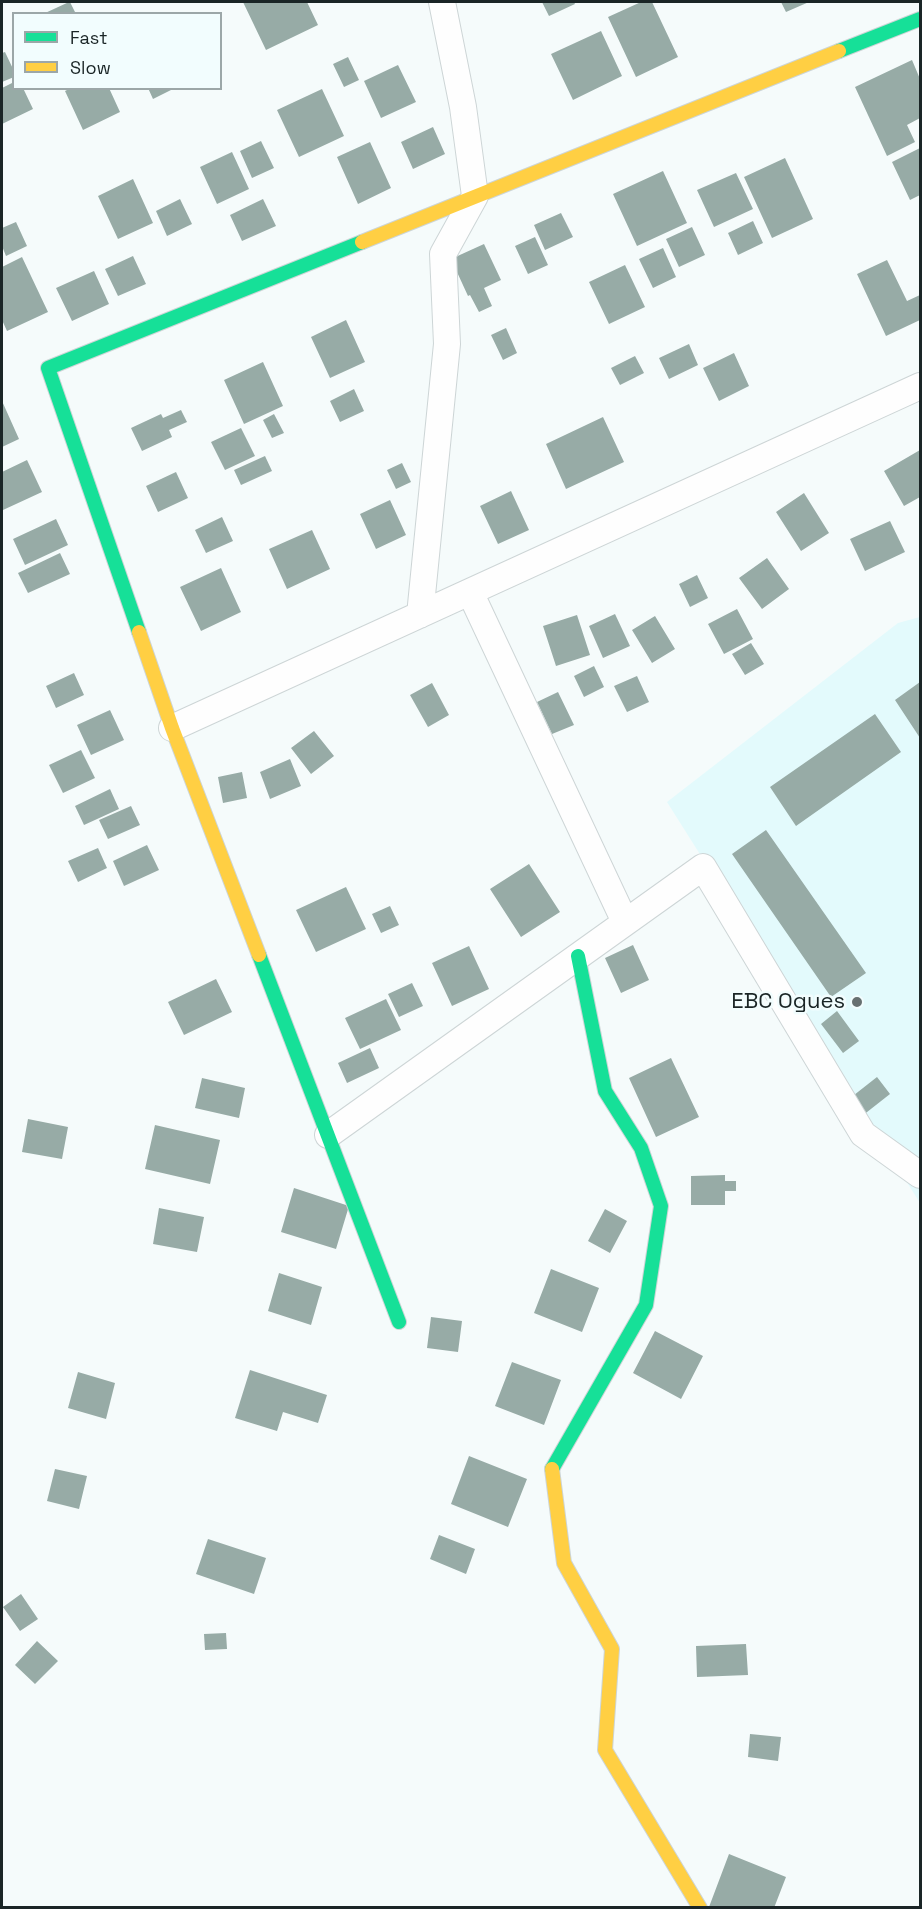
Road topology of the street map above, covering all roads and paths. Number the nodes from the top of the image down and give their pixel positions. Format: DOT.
graph roads {
  1 [pos="442,2"];
  2 [pos="921,19"];
  3 [pos="474,196"];
  4 [pos="921,386"];
  5 [pos="470,592"];
  6 [pos="420,615"];
  7 [pos="172,728"];
  8 [pos="625,922"];
  9 [pos="578,956"];
  10 [pos="328,1135"];
  11 [pos="921,1175"];
  12 [pos="399,1322"];
  13 [pos="700,1908"];
  1 -- 3 [label="street"];
  2 -- 3 [label="street"];
  3 -- 6 [label="street"];
  3 -- 7 [label="street"];
  4 -- 5 [label="street"];
  5 -- 6 [label="street"];
  5 -- 8 [label="street"];
  6 -- 7 [label="street"];
  7 -- 10 [label="street"];
  8 -- 9 [label="street"];
  8 -- 11 [label="street"];
  9 -- 10 [label="street"];
  9 -- 13 [label="street"];
  10 -- 12 [label="street"];
}
